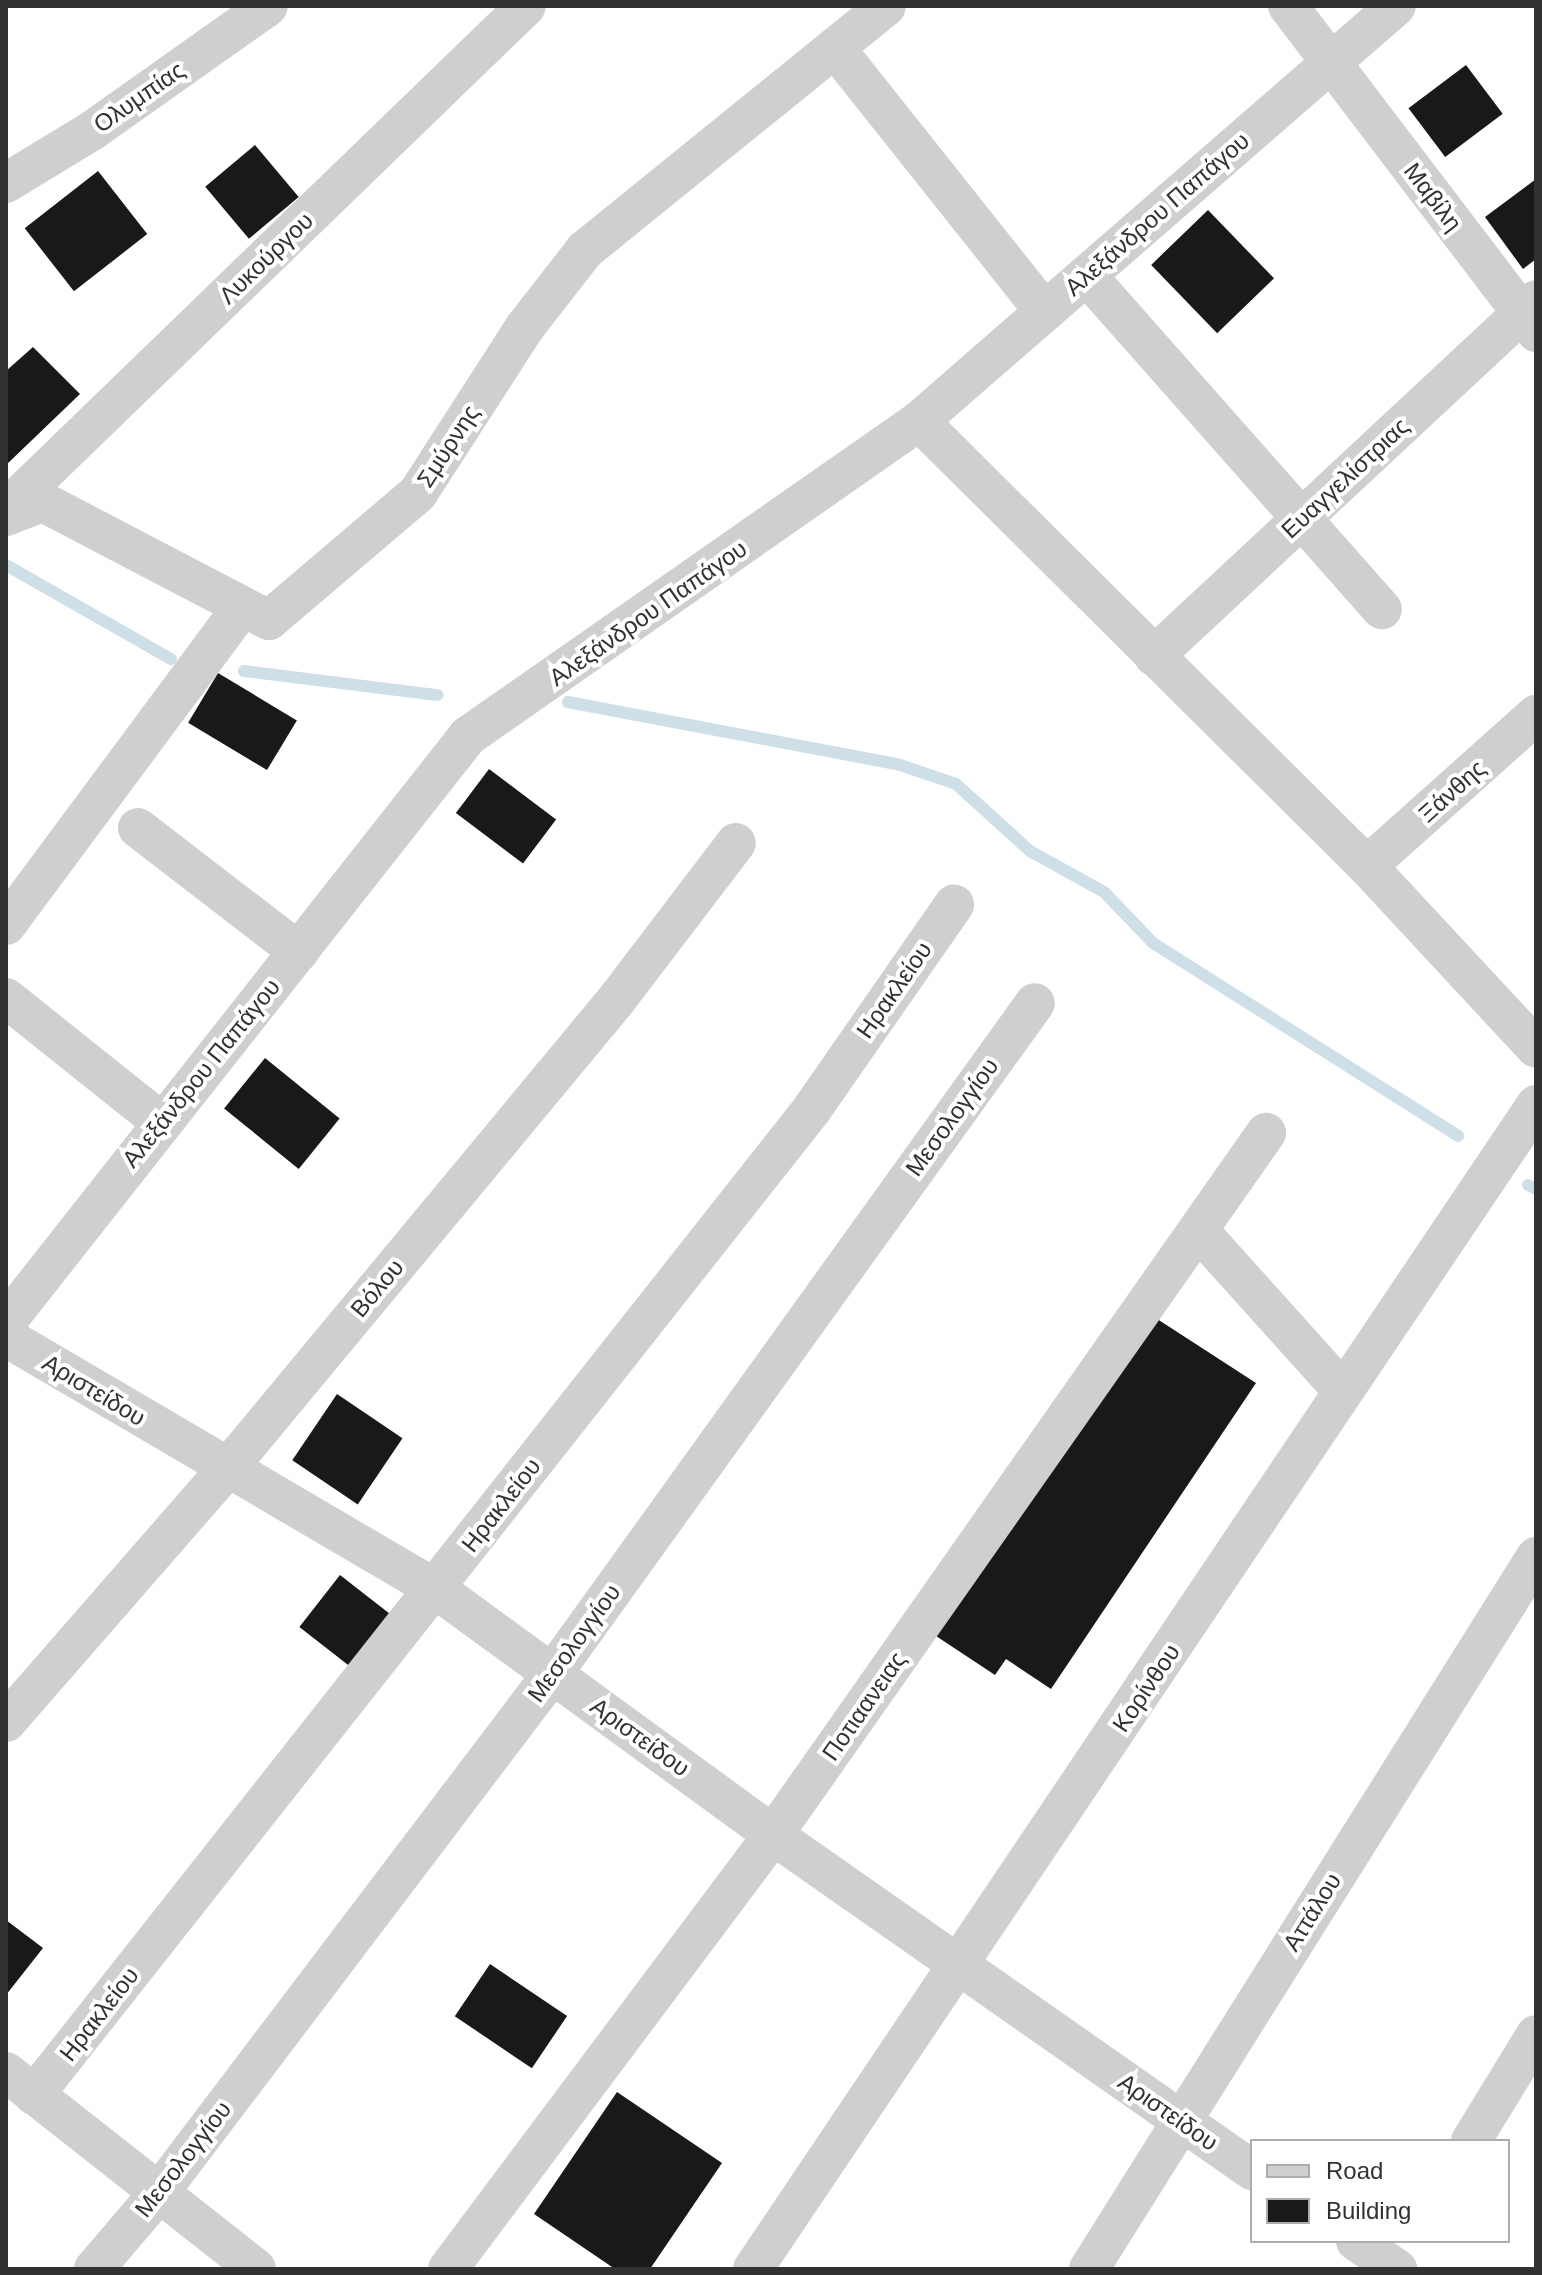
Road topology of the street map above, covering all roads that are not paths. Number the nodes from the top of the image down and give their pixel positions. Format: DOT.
graph roads {
  1 [pos="268,6"];
  2 [pos="526,6"];
  3 [pos="886,6"];
  4 [pos="1288,6"];
  5 [pos="1396,6"];
  6 [pos="835,48"];
  7 [pos="1330,62"];
  8 [pos="6,183"];
  9 [pos="1087,276"];
  10 [pos="1045,312"];
  11 [pos="1531,315"];
  12 [pos="919,421"];
  13 [pos="6,509"];
  14 [pos="6,516"];
  15 [pos="1301,518"];
  16 [pos="241,609"];
  17 [pos="1382,609"];
  18 [pos="1154,656"];
  19 [pos="1536,715"];
  20 [pos="138,828"];
  21 [pos="736,843"];
  22 [pos="1367,866"];
  23 [pos="954,905"];
  24 [pos="6,925"];
  25 [pos="299,952"];
  26 [pos="6,998"];
  27 [pos="1035,1003"];
  28 [pos="1536,1048"];
  29 [pos="1536,1105"];
  30 [pos="160,1121"];
  31 [pos="1266,1133"];
  32 [pos="1199,1231"];
  33 [pos="6,1322"];
  34 [pos="6,1337"];
  35 [pos="1343,1391"];
  36 [pos="227,1469"];
  37 [pos="1536,1557"];
  38 [pos="436,1589"];
  39 [pos="553,1673"];
  40 [pos="6,1722"];
  41 [pos="773,1835"];
  42 [pos="961,1964"];
  43 [pos="1536,2035"];
  44 [pos="20,2084"];
  45 [pos="1181,2121"];
  46 [pos="1472,2139"];
  47 [pos="1250,2169"];
  48 [pos="158,2194"];
  49 [pos="1360,2243"];
  50 [pos="1398,2261"];
  51 [pos="94,2269"];
  52 [pos="256,2269"];
  53 [pos="448,2269"];
  54 [pos="753,2269"];
  55 [pos="1089,2269"];
  1 -- 8 [label="street, Ολυμπίας"];
  2 -- 13 [label="street, Λυκούργου"];
  3 -- 6 [label="street, Σμύρνης"];
  4 -- 7 [label="street, Μαβίλη"];
  5 -- 7 [label="street, Αλεξάνδρου Παπάγου"];
  6 -- 10 [label="street"];
  6 -- 16 [label="street, Σμύρνης"];
  7 -- 9 [label="street, Αλεξάνδρου Παπάγου"];
  7 -- 11 [label="street, Μαβίλη"];
  9 -- 10 [label="street, Αλεξάνδρου Παπάγου"];
  9 -- 15 [label="street"];
  10 -- 12 [label="street, Αλεξάνδρου Παπάγου"];
  11 -- 15 [label="street, Ευαγγελίστριας"];
  12 -- 18 [label="street"];
  12 -- 25 [label="street, Αλεξάνδρου Παπάγου"];
  14 -- 16 [label="street"];
  15 -- 17 [label="street"];
  15 -- 18 [label="street, Ευαγγελίστριας"];
  16 -- 24 [label="street"];
  18 -- 22 [label="street"];
  19 -- 22 [label="street, Ξάνθης"];
  20 -- 25 [label="street"];
  21 -- 36 [label="street, Βόλου"];
  22 -- 28 [label="street"];
  23 -- 38 [label="street, Ηρακλείου"];
  25 -- 30 [label="street, Αλεξάνδρου Παπάγου"];
  26 -- 30 [label="street"];
  27 -- 39 [label="street, Μεσολογγίου"];
  29 -- 35 [label="street, Κορίνθου"];
  30 -- 33 [label="street, Αλεξάνδρου Παπάγου"];
  31 -- 32 [label="street, Ποτιαανειας"];
  32 -- 35 [label="street"];
  32 -- 41 [label="street, Ποτιαανειας"];
  34 -- 36 [label="street, Αριστείδου"];
  35 -- 42 [label="street, Κορίνθου"];
  36 -- 38 [label="street, Αριστείδου"];
  36 -- 40 [label="street, Βόλου"];
  37 -- 45 [label="street, Αττάλου"];
  38 -- 39 [label="street, Αριστείδου"];
  38 -- 44 [label="street, Ηρακλείου"];
  39 -- 41 [label="street, Αριστείδου"];
  39 -- 48 [label="street, Μεσολογγίου"];
  41 -- 42 [label="street, Αριστείδου"];
  41 -- 53 [label="street, Ποτιαανειας"];
  42 -- 45 [label="street, Αριστείδου"];
  42 -- 54 [label="street, Κορίνθου"];
  43 -- 46 [label="street"];
  44 -- 48 [label="street"];
  45 -- 47 [label="street, Αριστείδου"];
  45 -- 55 [label="street, Αττάλου"];
  48 -- 51 [label="street, Μεσολογγίου"];
  48 -- 52 [label="street"];
  49 -- 50 [label="street"];
}
